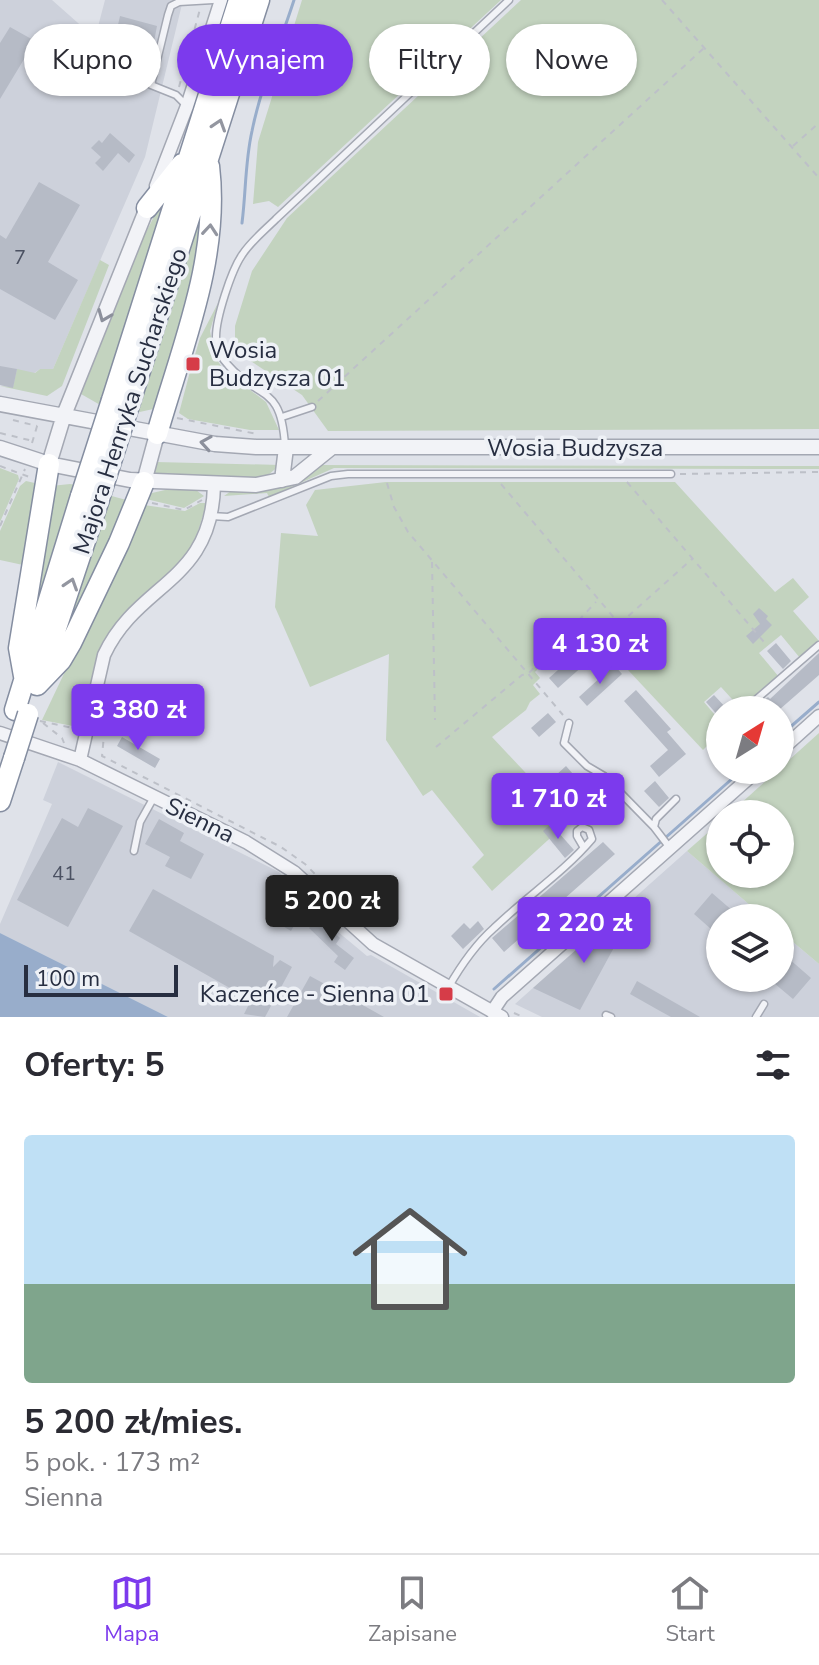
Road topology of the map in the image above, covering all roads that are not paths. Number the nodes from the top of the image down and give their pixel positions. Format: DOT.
graph roads {
  1 [pos="213,0"];
  2 [pos="221,0"];
  3 [pos="239,0"];
  4 [pos="259,0"];
  5 [pos="509,0"];
  6 [pos="187,106"];
  7 [pos="200,154"];
  8 [pos="147,208"];
  9 [pos="0,404"];
  10 [pos="312,407"];
  11 [pos="64,415"];
  12 [pos="282,417"];
  13 [pos="157,434"];
  14 [pos="285,442"];
  15 [pos="819,447"];
  16 [pos="0,448"];
  17 [pos="332,448"];
  18 [pos="49,464"];
  19 [pos="671,474"];
  20 [pos="282,480"];
  21 [pos="144,482"];
  22 [pos="214,485"];
  23 [pos="211,516"];
  24 [pos="819,645"];
  25 [pos="31,682"];
  26 [pos="760,696"];
  27 [pos="819,716"];
  28 [pos="569,723"];
  29 [pos="0,733"];
  30 [pos="794,738"];
  31 [pos="5,757"];
  32 [pos="80,760"];
  33 [pos="741,784"];
  34 [pos="154,797"];
  35 [pos="676,799"];
  36 [pos="0,801"];
  37 [pos="654,827"];
  38 [pos="668,846"];
  39 [pos="584,848"];
  40 [pos="134,851"];
  41 [pos="448,988"];
  42 [pos="764,1004"];
  43 [pos="497,1015"];
  44 [pos="756,1017"];
  1 -- 6 [label="lane"];
  2 -- 6 [label="street, Majora Henryka Sucharskiego"];
  3 -- 7 [label="highway, Majora Henryka Sucharskiego"];
  7 -- 4 [label="highway, Majora Henryka Sucharskiego, one-way"];
  5 -- 12 [label="lane"];
  6 -- 8 [label="street, Majora Henryka Sucharskiego"];
  7 -- 8 [label="highway"];
  13 -- 7 [label="highway, one-way"];
  7 -- 25 [label="highway, Majora Henryka Sucharskiego, bridge"];
  8 -- 11 [label="street, Majora Henryka Sucharskiego, one-way"];
  9 -- 11 [label="street, Wosia Budzysza"];
  10 -- 12 [label="lane"];
  11 -- 13 [label="street, Wosia Budzysza"];
  11 -- 18 [label="street, Majora Henryka Sucharskiego"];
  12 -- 14 [label="lane"];
  14 -- 13 [label="street, Wosia Budzysza, one-way"];
  13 -- 21 [label="street, Majora Henryka Sucharskiego"];
  14 -- 17 [label="street, Wosia Budzysza"];
  14 -- 20 [label="street"];
  15 -- 17 [label="street, Wosia Budzysza"];
  16 -- 18 [label="street"];
  17 -- 20 [label="street"];
  18 -- 21 [label="street"];
  18 -- 25 [label="highway"];
  19 -- 23 [label="lane"];
  20 -- 22 [label="street"];
  21 -- 22 [label="street"];
  21 -- 25 [label="highway"];
  22 -- 23 [label="street"];
  23 -- 32 [label="street"];
  24 -- 26 [label="lane"];
  25 -- 31 [label="highway, Majora Henryka Sucharskiego"];
  27 -- 30 [label="street"];
  28 -- 37 [label="lane"];
  29 -- 32 [label="street, Sienna"];
  31 -- 36 [label="highway, Majora Henryka Sucharskiego"];
  32 -- 34 [label="street, Sienna"];
  33 -- 38 [label="street"];
  34 -- 40 [label="lane"];
  34 -- 41 [label="street, Sienna"];
  35 -- 37 [label="lane"];
  37 -- 38 [label="lane"];
  38 -- 43 [label="street"];
  39 -- 41 [label="lane"];
  41 -- 43 [label="street, Sienna"];
  42 -- 44 [label="lane"];
}
